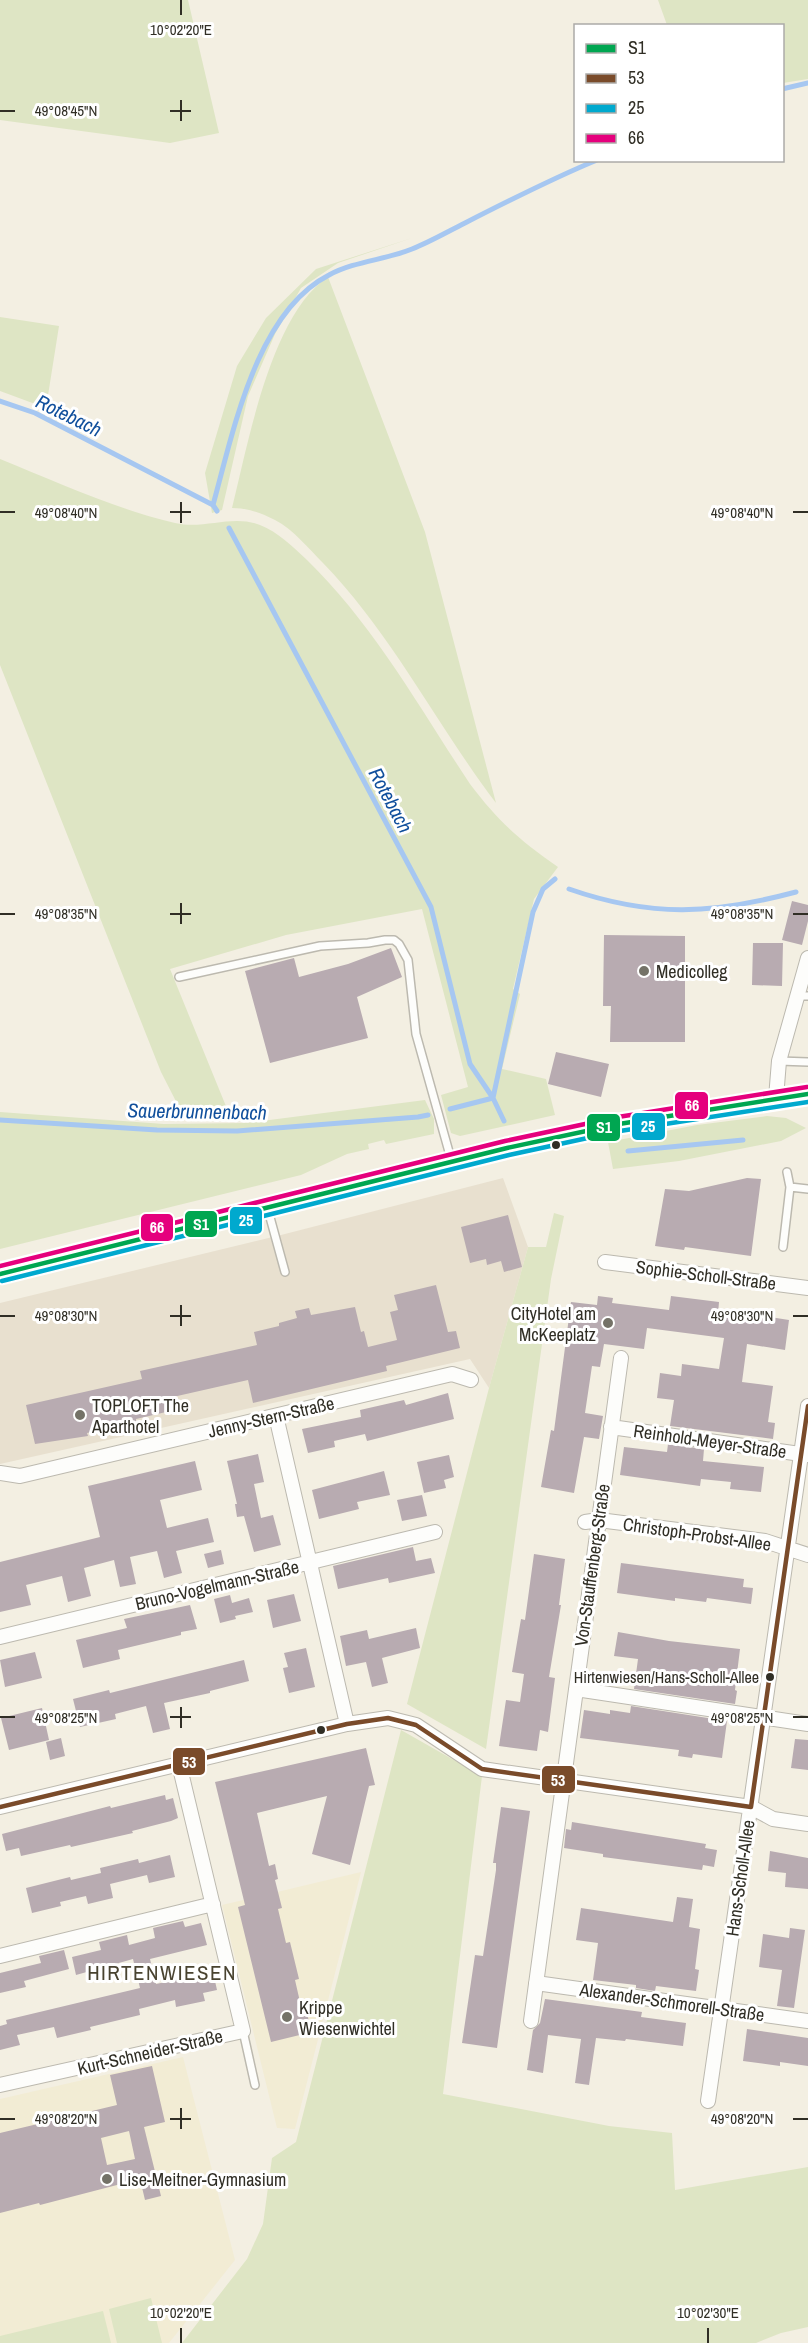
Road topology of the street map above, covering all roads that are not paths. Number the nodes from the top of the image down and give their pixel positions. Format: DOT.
graph roads {
  1 [pos="808,958"];
  2 [pos="179,977"];
  3 [pos="803,996"];
  4 [pos="779,1061"];
  5 [pos="808,1062"];
  6 [pos="808,1094"];
  7 [pos="776,1098"];
  8 [pos="452,1162"];
  9 [pos="787,1172"];
  10 [pos="790,1187"];
  11 [pos="808,1189"];
  12 [pos="268,1208"];
  13 [pos="783,1247"];
  14 [pos="605,1262"];
  15 [pos="285,1272"];
  16 [pos="0,1274"];
  17 [pos="808,1288"];
  18 [pos="621,1358"];
  19 [pos="471,1380"];
  20 [pos="808,1406"];
  21 [pos="276,1416"];
  22 [pos="611,1427"];
  23 [pos="805,1455"];
  24 [pos="0,1473"];
  25 [pos="592,1521"];
  26 [pos="435,1532"];
  27 [pos="788,1548"];
  28 [pos="808,1555"];
  29 [pos="311,1562"];
  30 [pos="0,1637"];
  31 [pos="576,1689"];
  32 [pos="763,1718"];
  33 [pos="347,1724"];
  34 [pos="808,1724"];
  35 [pos="179,1764"];
  36 [pos="563,1781"];
  37 [pos="0,1807"];
  38 [pos="751,1807"];
  39 [pos="808,1824"];
  40 [pos="213,1904"];
  41 [pos="0,1956"];
  42 [pos="536,1983"];
  43 [pos="722,2009"];
  44 [pos="531,2021"];
  45 [pos="808,2021"];
  46 [pos="243,2031"];
  47 [pos="0,2085"];
  48 [pos="255,2085"];
  49 [pos="708,2101"];
  1 -- 3 [label="street"];
  2 -- 8 [label="lane"];
  3 -- 4 [label="street"];
  4 -- 5 [label="lane"];
  4 -- 7 [label="street"];
  6 -- 7 [label="main road"];
  7 -- 8 [label="main road"];
  8 -- 12 [label="main road"];
  9 -- 10 [label="lane"];
  10 -- 11 [label="lane"];
  10 -- 13 [label="lane"];
  12 -- 15 [label="lane"];
  12 -- 16 [label="main road"];
  14 -- 17 [label="street, Sophie-Scholl-Straße"];
  18 -- 22 [label="street, Von-Stauffenberg-Straße"];
  19 -- 21 [label="street, Jenny-Stern-Straße"];
  20 -- 23 [label="street, Hans-Scholl-Allee"];
  21 -- 24 [label="street, Jenny-Stern-Straße"];
  21 -- 29 [label="street"];
  22 -- 23 [label="street, Reinhold-Meyer-Straße"];
  22 -- 25 [label="street, Von-Stauffenberg-Straße"];
  23 -- 27 [label="street, Hans-Scholl-Allee"];
  25 -- 27 [label="street, Christoph-Probst-Allee"];
  25 -- 31 [label="street, Von-Stauffenberg-Straße"];
  26 -- 29 [label="street, Bruno-Vogelmann-Straße"];
  27 -- 28 [label="street, Christoph-Probst-Allee"];
  27 -- 32 [label="street, Hans-Scholl-Allee"];
  29 -- 30 [label="street, Bruno-Vogelmann-Straße"];
  29 -- 33 [label="street"];
  31 -- 32 [label="street"];
  31 -- 36 [label="street, Von-Stauffenberg-Straße"];
  32 -- 34 [label="street"];
  32 -- 38 [label="street, Hans-Scholl-Allee"];
  33 -- 35 [label="street"];
  33 -- 36 [label="street"];
  35 -- 37 [label="street"];
  35 -- 40 [label="street, Kurt-Schneider-Straße"];
  36 -- 38 [label="street"];
  36 -- 42 [label="street, Von-Stauffenberg-Straße"];
  38 -- 39 [label="street"];
  38 -- 43 [label="street, Hans-Scholl-Allee"];
  40 -- 41 [label="street"];
  40 -- 46 [label="street, Kurt-Schneider-Straße"];
  42 -- 43 [label="street, Alexander-Schmorell-Straße"];
  42 -- 44 [label="street, Von-Stauffenberg-Straße"];
  43 -- 45 [label="street, Alexander-Schmorell-Straße"];
  43 -- 49 [label="street, Hans-Scholl-Allee"];
  46 -- 47 [label="street, Kurt-Schneider-Straße"];
  46 -- 48 [label="lane"];
}
